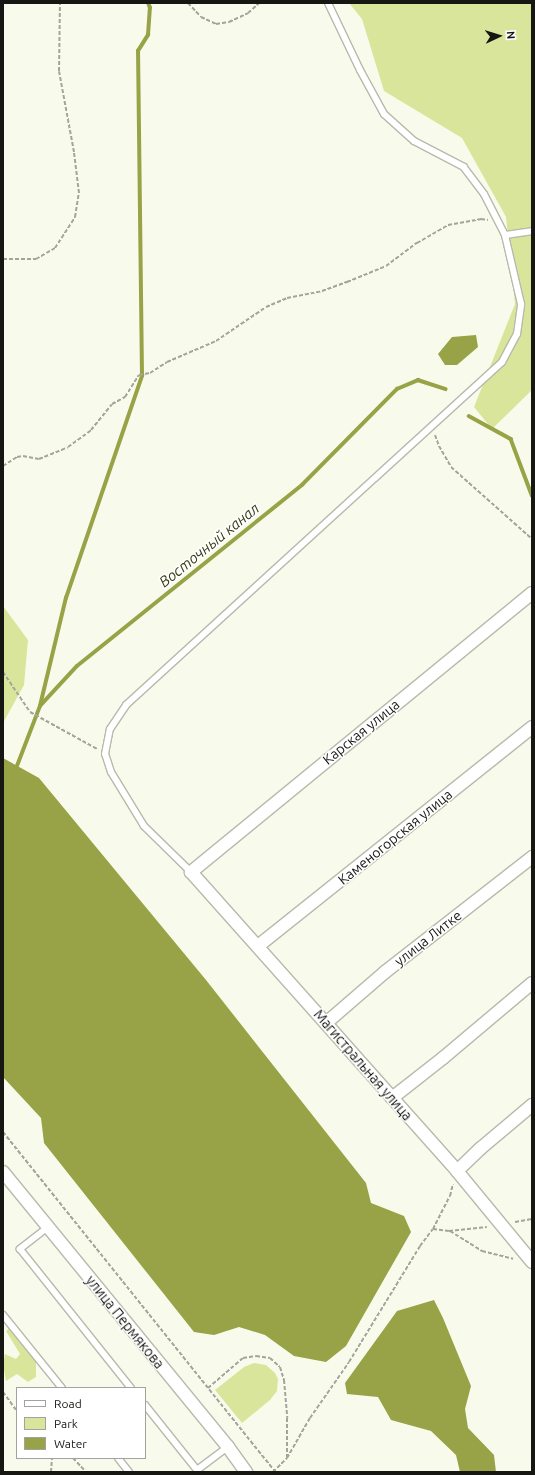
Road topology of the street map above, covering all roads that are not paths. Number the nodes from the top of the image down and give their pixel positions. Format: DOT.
graph roads {
  1 [pos="328,3"];
  2 [pos="532,231"];
  3 [pos="505,235"];
  4 [pos="532,593"];
  5 [pos="532,727"];
  6 [pos="532,857"];
  7 [pos="191,872"];
  8 [pos="258,946"];
  9 [pos="532,983"];
  10 [pos="326,1023"];
  11 [pos="392,1098"];
  12 [pos="532,1105"];
  13 [pos="457,1171"];
  14 [pos="3,1172"];
  15 [pos="48,1227"];
  16 [pos="531,1261"];
  17 [pos="3,1315"];
  18 [pos="61,1387"];
  19 [pos="130,1387"];
  20 [pos="146,1406"];
  21 [pos="228,1447"];
  22 [pos="119,1459"];
  23 [pos="129,1472"];
  24 [pos="246,1472"];
  1 -- 3 [label="lane"];
  2 -- 3 [label="lane"];
  3 -- 7 [label="lane"];
  4 -- 7 [label="street, Карская улица"];
  5 -- 8 [label="street, Каменогорская улица"];
  6 -- 10 [label="street, улица Литке"];
  7 -- 8 [label="street, Магистральная улица"];
  8 -- 10 [label="street, Магистральная улица"];
  9 -- 11 [label="street"];
  10 -- 11 [label="street, Магистральная улица"];
  11 -- 13 [label="street, Магистральная улица"];
  12 -- 13 [label="street"];
  13 -- 16 [label="street, Магистральная улица"];
  14 -- 15 [label="street, улица Пермякова"];
  15 -- 19 [label="lane"];
  15 -- 21 [label="street, улица Пермякова"];
  17 -- 18 [label="lane"];
  20 -- 21 [label="lane"];
  21 -- 24 [label="street, улица Пермякова"];
  22 -- 23 [label="lane"];
}
